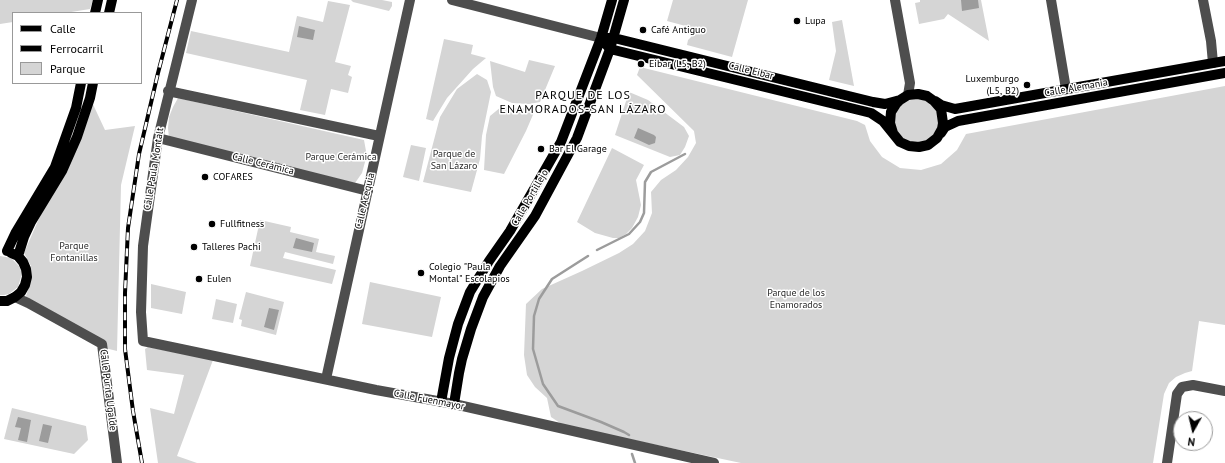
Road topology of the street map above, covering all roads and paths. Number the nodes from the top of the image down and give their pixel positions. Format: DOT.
graph roads {
  1 [pos="98,0"];
  2 [pos="112,0"];
  3 [pos="192,0"];
  4 [pos="410,0"];
  5 [pos="452,0"];
  6 [pos="612,0"];
  7 [pos="624,0"];
  8 [pos="895,0"];
  9 [pos="1051,0"];
  10 [pos="1204,0"];
  11 [pos="95,12"];
  12 [pos="109,12"];
  13 [pos="601,38"];
  14 [pos="614,38"];
  15 [pos="610,49"];
  16 [pos="1225,61"];
  17 [pos="1213,63"];
  18 [pos="1225,73"];
  19 [pos="81,84"];
  20 [pos="93,84"];
  21 [pos="1066,89"];
  22 [pos="168,91"];
  23 [pos="909,96"];
  24 [pos="934,101"];
  25 [pos="893,133"];
  26 [pos="380,136"];
  27 [pos="158,138"];
  28 [pos="937,138"];
  29 [pos="368,191"];
  30 [pos="4,250"];
  31 [pos="18,256"];
  32 [pos="15,297"];
  33 [pos="1,304"];
  34 [pos="143,341"];
  35 [pos="326,379"];
  36 [pos="1225,391"];
  37 [pos="441,402"];
  38 [pos="454,404"];
  39 [pos="117,463"];
  40 [pos="714,463"];
  41 [pos="1167,463"];
  1 -- 11 [label="main road"];
  2 -- 12 [label="main road"];
  3 -- 22 [label="street, Calle Paula Montalt"];
  4 -- 26 [label="street, Calle Acequia"];
  5 -- 13 [label="street, Calle Eibar"];
  6 -- 13 [label="main road, Calle Portillejo"];
  7 -- 14 [label="main road, Calle Portillejo"];
  8 -- 23 [label="street"];
  9 -- 21 [label="street"];
  10 -- 17 [label="street"];
  13 -- 14 [label="main road, Calle Eibar"];
  13 -- 15 [label="main road"];
  13 -- 37 [label="main road, Calle Portillejo"];
  14 -- 15 [label="main road, Calle Portillejo"];
  14 -- 23 [label="main road, Calle Eibar"];
  15 -- 25 [label="main road, Calle Eibar"];
  15 -- 38 [label="main road, Calle Portillejo"];
  16 -- 17 [label="main road, Calle Alemania"];
  17 -- 21 [label="main road, Calle Alemania"];
  18 -- 28 [label="main road, Calle Alemania"];
  19 -- 30 [label="main road"];
  20 -- 31 [label="main road"];
  21 -- 24 [label="main road, Calle Alemania"];
  22 -- 26 [label="street"];
  22 -- 27 [label="street, Calle Paula Montalt"];
  23 -- 24 [label="main road"];
  23 -- 25 [label="main road"];
  24 -- 28 [label="main road"];
  25 -- 28 [label="main road"];
  26 -- 29 [label="street, Calle Acequia"];
  27 -- 29 [label="street, Calle Cerámica"];
  27 -- 34 [label="street, Calle Paula Montalt"];
  29 -- 35 [label="street, Calle Acequia"];
  30 -- 31 [label="main road"];
  31 -- 32 [label="main road"];
  32 -- 33 [label="main road"];
  32 -- 39 [label="street, Calle Purita Ugalde"];
  34 -- 35 [label="street, Calle Fuenmayor"];
  35 -- 37 [label="street, Calle Fuenmayor"];
  36 -- 41 [label="street"];
  37 -- 38 [label="street, Calle Fuenmayor"];
  38 -- 40 [label="street, Calle Fuenmayor"];
}
